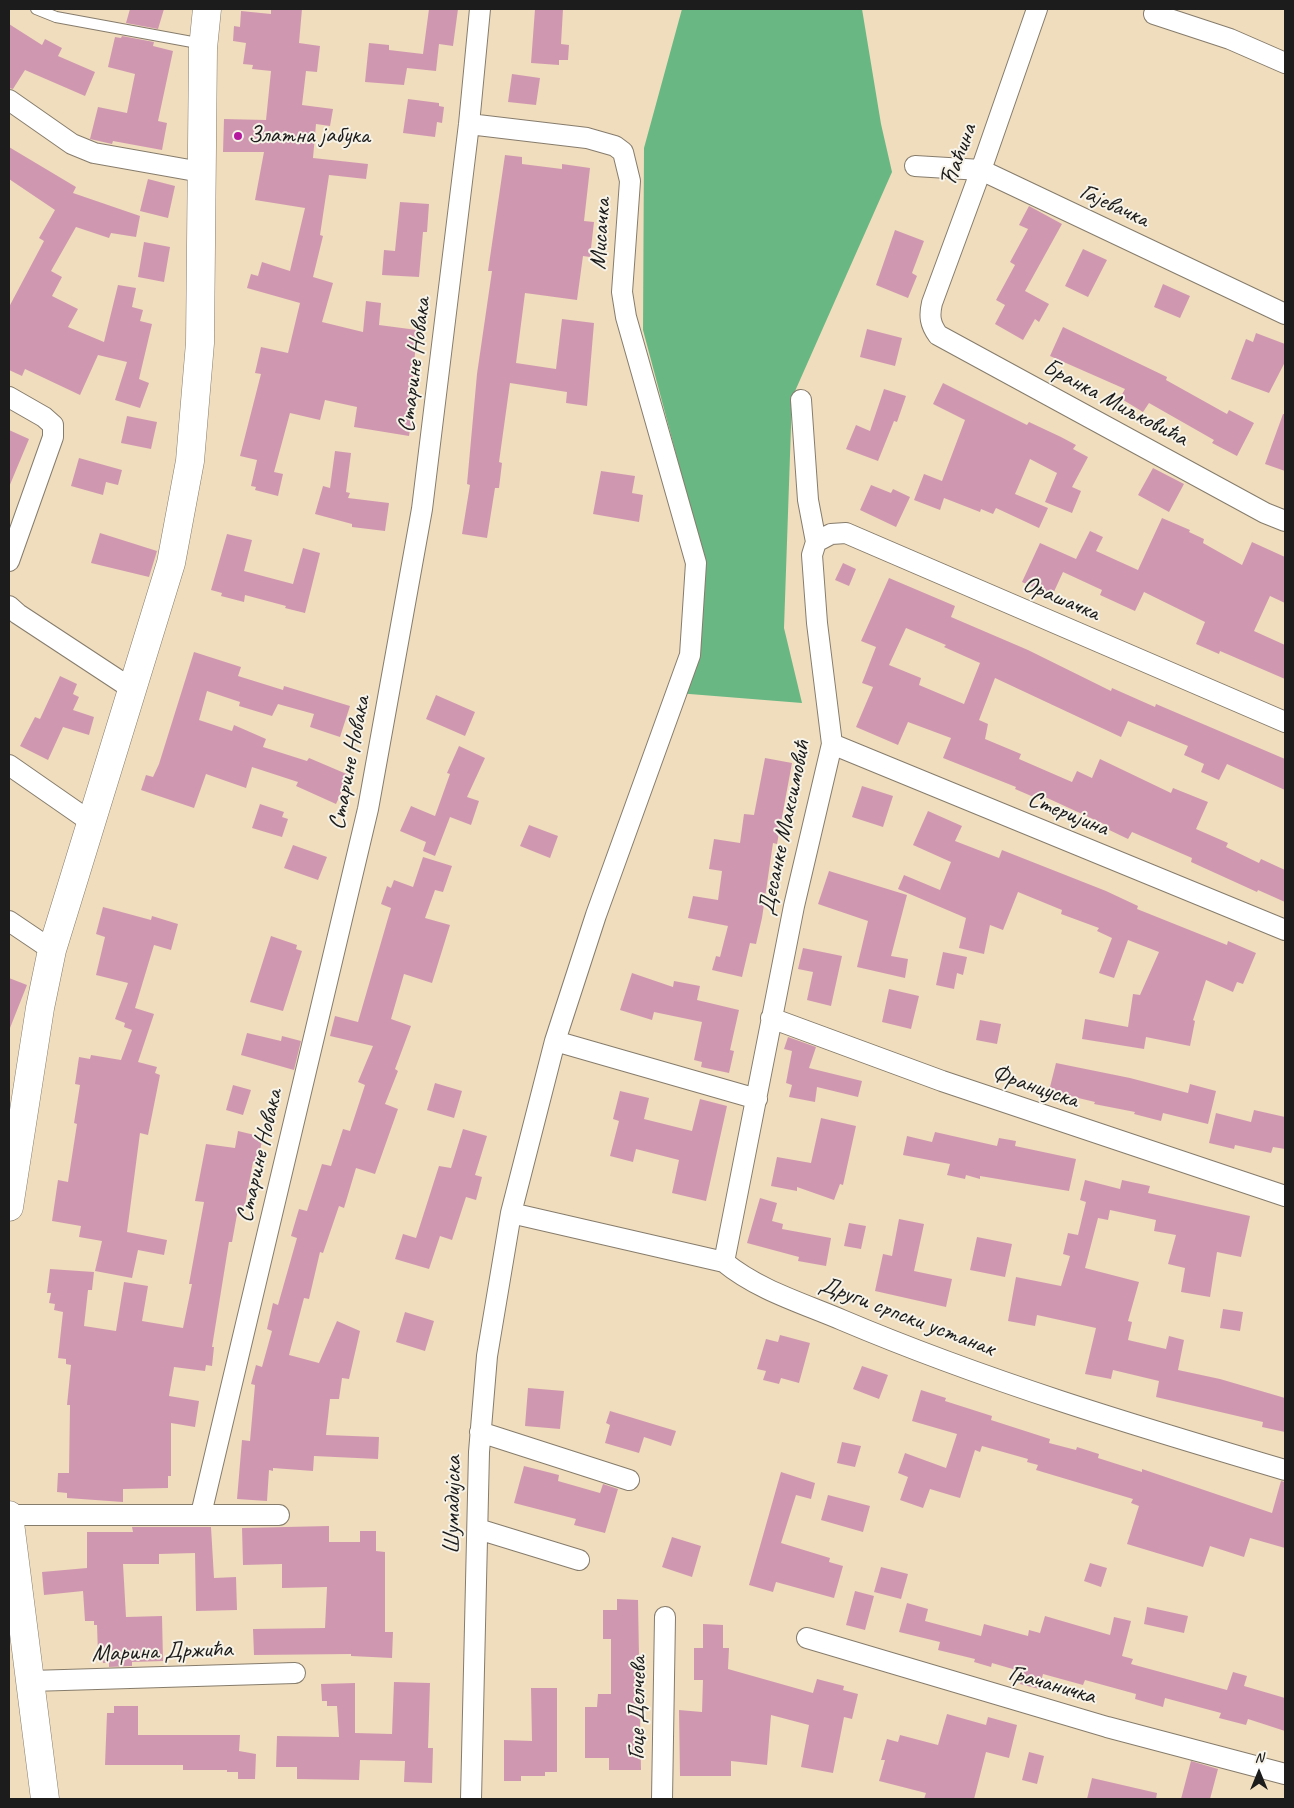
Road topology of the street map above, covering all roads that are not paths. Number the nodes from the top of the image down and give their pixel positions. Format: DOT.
graph roads {
  1 [pos="36,9"];
  2 [pos="207,9"];
  3 [pos="480,9"];
  4 [pos="1037,9"];
  5 [pos="1154,14"];
  6 [pos="203,44"];
  7 [pos="1285,63"];
  8 [pos="9,100"];
  9 [pos="469,124"];
  10 [pos="916,166"];
  11 [pos="982,170"];
  12 [pos="201,172"];
  13 [pos="1285,314"];
  14 [pos="930,319"];
  15 [pos="9,397"];
  16 [pos="801,400"];
  17 [pos="671,471"];
  18 [pos="1285,521"];
  19 [pos="816,542"];
  20 [pos="9,560"];
  21 [pos="9,606"];
  22 [pos="132,689"];
  23 [pos="1285,722"];
  24 [pos="832,744"];
  25 [pos="9,765"];
  26 [pos="91,822"];
  27 [pos="9,921"];
  28 [pos="1285,930"];
  29 [pos="52,950"];
  30 [pos="771,1018"];
  31 [pos="555,1041"];
  32 [pos="757,1099"];
  33 [pos="1285,1196"];
  34 [pos="9,1207"];
  35 [pos="511,1213"];
  36 [pos="724,1262"];
  37 [pos="480,1432"];
  38 [pos="1285,1470"];
  39 [pos="629,1480"];
  40 [pos="200,1514"];
  41 [pos="9,1515"];
  42 [pos="279,1515"];
  43 [pos="478,1529"];
  44 [pos="579,1560"];
  45 [pos="13,1575"];
  46 [pos="665,1617"];
  47 [pos="807,1638"];
  48 [pos="295,1673"];
  49 [pos="31,1681"];
  50 [pos="1285,1774"];
  51 [pos="45,1799"];
  52 [pos="471,1799"];
  53 [pos="662,1799"];
  1 -- 6 [label="lane"];
  2 -- 6 [label="main road"];
  3 -- 9 [label="street, Старине Новака"];
  4 -- 11 [label="street, Ћаћина"];
  5 -- 7 [label="street"];
  6 -- 12 [label="main road"];
  8 -- 12 [label="street"];
  9 -- 17 [label="street, Мисачка"];
  9 -- 40 [label="street, Старине Новака"];
  10 -- 11 [label="street, Гајевачка"];
  11 -- 13 [label="street, Гајевачка"];
  11 -- 14 [label="street, Ћаћина"];
  12 -- 22 [label="main road"];
  14 -- 18 [label="street, Бранка Миљковића"];
  15 -- 20 [label="street"];
  16 -- 19 [label="street, Десанке Максимовић"];
  17 -- 31 [label="street, Шумадијска"];
  19 -- 23 [label="street, Орашачка"];
  19 -- 24 [label="street, Десанке Максимовић"];
  21 -- 22 [label="street"];
  22 -- 26 [label="main road"];
  24 -- 28 [label="street, Стеријина"];
  24 -- 30 [label="street, Десанке Максимовић"];
  25 -- 26 [label="street"];
  26 -- 29 [label="main road"];
  27 -- 29 [label="street"];
  29 -- 34 [label="main road"];
  30 -- 32 [label="street, Десанке Максимовић"];
  30 -- 33 [label="street, Француска"];
  31 -- 32 [label="street"];
  31 -- 35 [label="street, Шумадијска"];
  32 -- 36 [label="street, Десанке Максимовић"];
  35 -- 36 [label="street, Други српски устанак"];
  35 -- 37 [label="street, Шумадијска"];
  36 -- 38 [label="street, Други српски устанак"];
  37 -- 39 [label="street"];
  37 -- 43 [label="street, Шумадијска"];
  40 -- 41 [label="street"];
  40 -- 42 [label="street"];
  41 -- 45 [label="main road"];
  43 -- 44 [label="street"];
  43 -- 52 [label="street, Шумадијска"];
  45 -- 49 [label="main road"];
  46 -- 53 [label="street, Гоце Делчева"];
  47 -- 50 [label="street, Грачаничка"];
  48 -- 49 [label="street, Марина Држића"];
  49 -- 51 [label="main road"];
}
